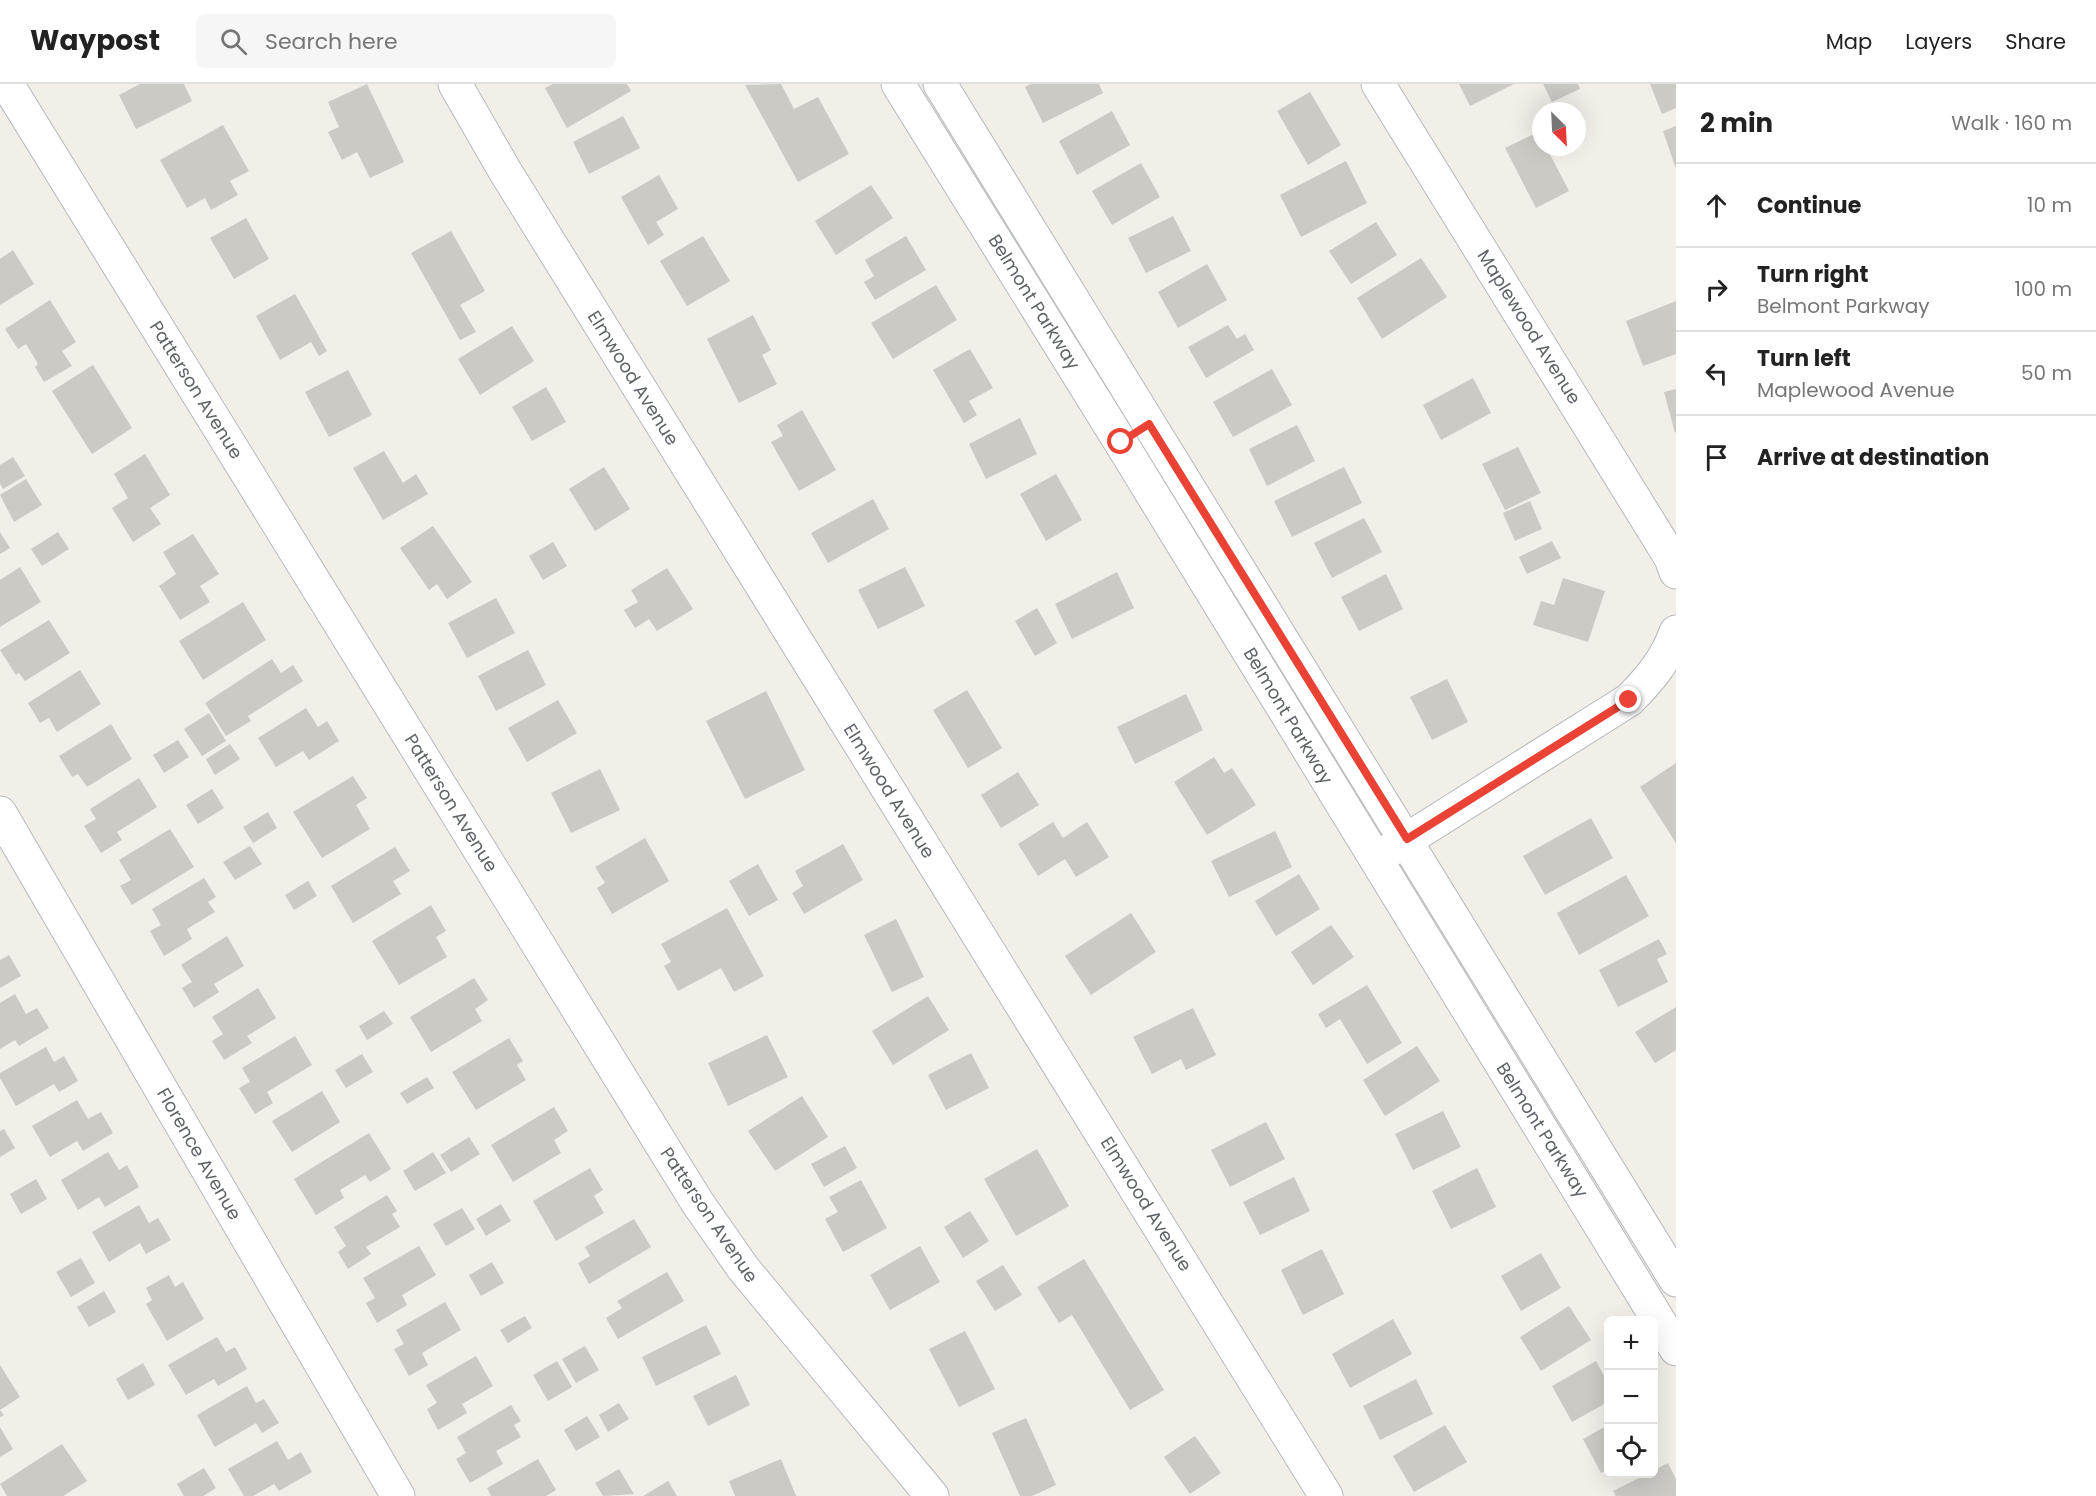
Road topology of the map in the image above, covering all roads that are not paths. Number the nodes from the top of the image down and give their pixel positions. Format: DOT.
graph roads {
  1 [pos="8,84"];
  2 [pos="455,84"];
  3 [pos="898,84"];
  4 [pos="940,84"];
  5 [pos="1378,84"];
  6 [pos="1149,424"];
  7 [pos="1121,442"];
  8 [pos="1676,572"];
  9 [pos="1676,632"];
  10 [pos="0,813"];
  11 [pos="1407,839"];
  12 [pos="1376,860"];
  13 [pos="1624,1196"];
  14 [pos="1593,1213"];
  15 [pos="1676,1280"];
  16 [pos="1676,1349"];
  17 [pos="398,1496"];
  18 [pos="932,1496"];
  19 [pos="1326,1496"];
  1 -- 18 [label="street, Patterson Avenue"];
  2 -- 19 [label="street, Elmwood Avenue"];
  3 -- 7 [label="street, Belmont Parkway"];
  4 -- 6 [label="street, Belmont Parkway"];
  5 -- 8 [label="street, Maplewood Avenue"];
  6 -- 7 [label="street"];
  6 -- 11 [label="street, Belmont Parkway"];
  7 -- 12 [label="street, Belmont Parkway"];
  9 -- 11 [label="street"];
  10 -- 17 [label="street, Florence Avenue"];
  11 -- 12 [label="street"];
  11 -- 13 [label="street, Belmont Parkway"];
  12 -- 14 [label="street, Belmont Parkway"];
  13 -- 14 [label="street"];
  13 -- 15 [label="street, Belmont Parkway"];
  14 -- 16 [label="street, Belmont Parkway"];
}
